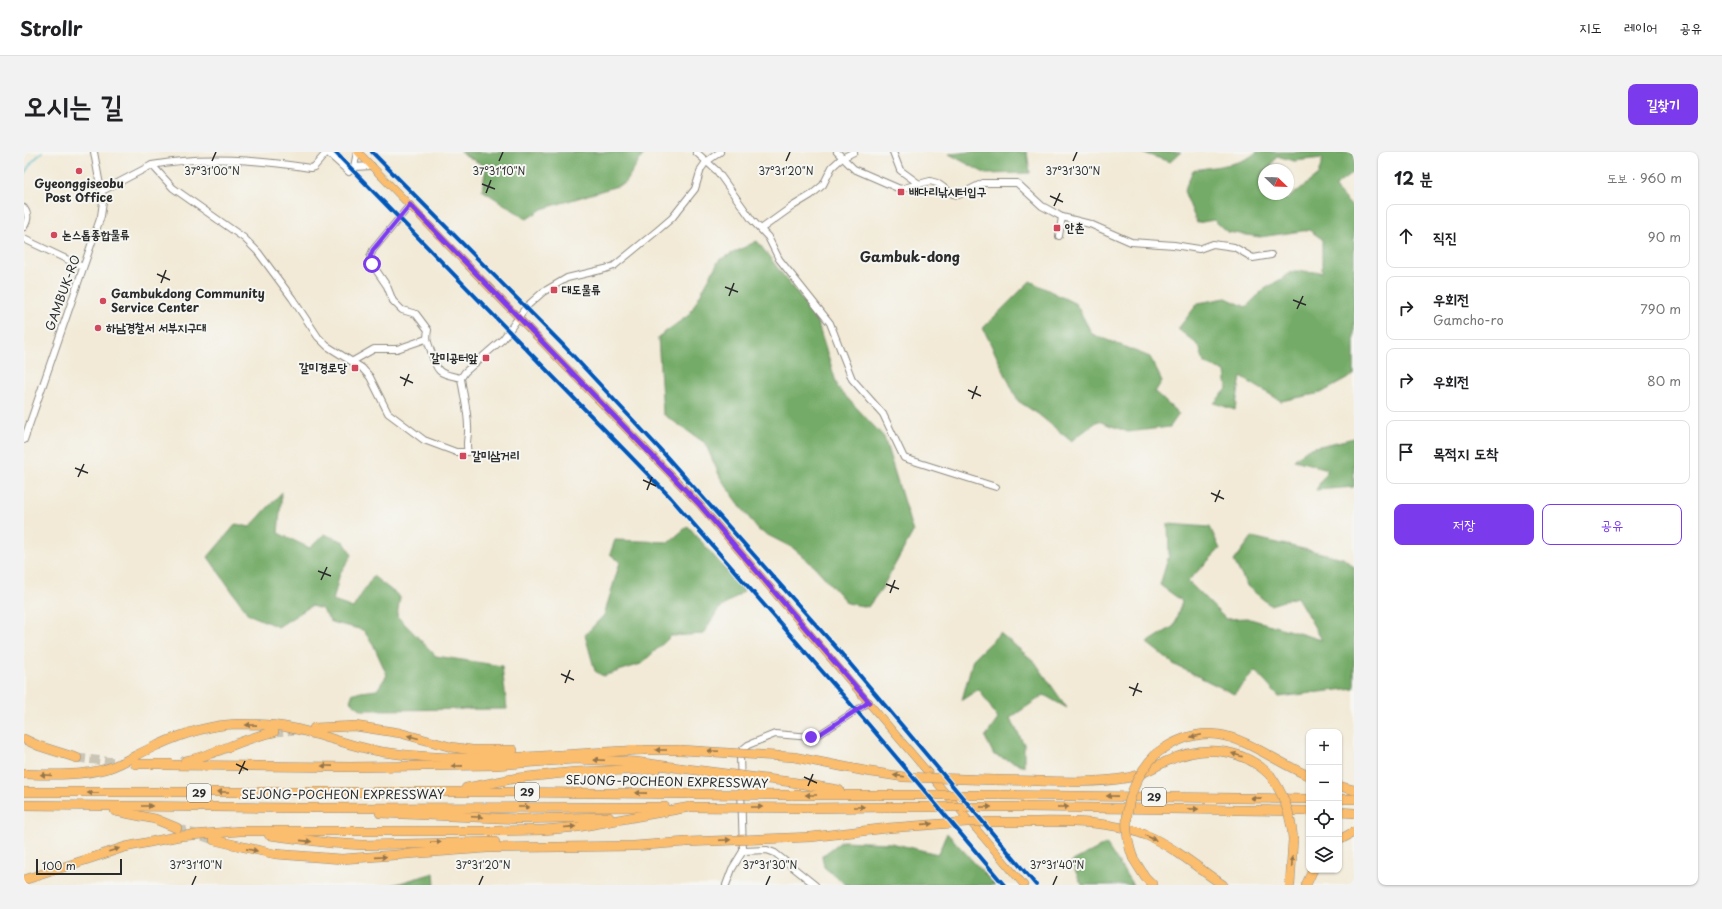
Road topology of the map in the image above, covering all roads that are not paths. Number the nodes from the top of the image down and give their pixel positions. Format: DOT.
graph roads {
  1 [pos="94,152"];
  2 [pos="358,152"];
  3 [pos="696,152"];
  4 [pos="720,152"];
  5 [pos="836,152"];
  6 [pos="854,152"];
  7 [pos="893,152"];
  8 [pos="842,158"];
  9 [pos="706,162"];
  10 [pos="152,166"];
  11 [pos="372,166"];
  12 [pos="354,167"];
  13 [pos="919,184"];
  14 [pos="102,191"];
  15 [pos="410,205"];
  16 [pos="24,208"];
  17 [pos="1062,217"];
  18 [pos="24,227"];
  19 [pos="760,229"];
  20 [pos="1059,236"];
  21 [pos="24,239"];
  22 [pos="1271,255"];
  23 [pos="84,267"];
  24 [pos="520,317"];
  25 [pos="426,339"];
  26 [pos="353,361"];
  27 [pos="461,378"];
  28 [pos="24,440"];
  29 [pos="996,487"];
  30 [pos="869,702"];
  31 [pos="314,728"];
  32 [pos="274,732"];
  33 [pos="24,739"];
  34 [pos="642,750"];
  35 [pos="77,758"];
  36 [pos="135,764"];
  37 [pos="165,765"];
  38 [pos="680,768"];
  39 [pos="24,774"];
  40 [pos="1306,774"];
  41 [pos="1342,787"];
  42 [pos="1354,790"];
  43 [pos="24,792"];
  44 [pos="446,792"];
  45 [pos="864,795"];
  46 [pos="1306,799"];
  47 [pos="1342,799"];
  48 [pos="1354,799"];
  49 [pos="24,805"];
  50 [pos="84,806"];
  51 [pos="690,807"];
  52 [pos="299,808"];
  53 [pos="1306,811"];
  54 [pos="1342,812"];
  55 [pos="1354,812"];
  56 [pos="639,816"];
  57 [pos="177,828"];
  58 [pos="240,831"];
  59 [pos="1354,832"];
  60 [pos="1342,838"];
  61 [pos="214,840"];
  62 [pos="686,842"];
  63 [pos="743,852"];
  64 [pos="1312,873"];
  65 [pos="24,880"];
  66 [pos="726,885"];
  67 [pos="815,885"];
  68 [pos="1024,885"];
  69 [pos="1153,885"];
  70 [pos="1223,885"];
  71 [pos="1290,885"];
  72 [pos="1306,885"];
  1 -- 14 [label="street, GAMBUK-RO"];
  2 -- 11 [label="main road"];
  2 -- 12 [label="street"];
  3 -- 9 [label="street"];
  4 -- 9 [label="street"];
  5 -- 8 [label="street"];
  6 -- 8 [label="street"];
  7 -- 13 [label="street"];
  8 -- 13 [label="street"];
  8 -- 19 [label="street"];
  9 -- 19 [label="street"];
  9 -- 24 [label="street"];
  10 -- 12 [label="street"];
  10 -- 14 [label="street"];
  10 -- 26 [label="street"];
  11 -- 12 [label="street"];
  11 -- 15 [label="main road"];
  13 -- 17 [label="street"];
  14 -- 23 [label="street, GAMBUK-RO"];
  15 -- 24 [label="main road"];
  15 -- 25 [label="street"];
  16 -- 18 [label="street"];
  17 -- 20 [label="street"];
  17 -- 22 [label="street"];
  19 -- 29 [label="street"];
  21 -- 23 [label="street"];
  23 -- 28 [label="street, GAMBUK-RO"];
  24 -- 27 [label="street"];
  24 -- 30 [label="main road"];
  25 -- 26 [label="street"];
  25 -- 27 [label="street"];
  26 -- 27 [label="street"];
  30 -- 63 [label="street"];
  30 -- 68 [label="main road"];
  34 -- 31 [label="highway, one-way"];
  32 -- 37 [label="highway"];
  33 -- 35 [label="highway"];
  34 -- 39 [label="highway, one-way"];
  71 -- 34 [label="highway, one-way, bridge"];
  36 -- 37 [label="highway"];
  38 -- 37 [label="highway, one-way"];
  38 -- 44 [label="highway"];
  38 -- 45 [label="highway, bridge"];
  40 -- 69 [label="highway, one-way, bridge"];
  41 -- 42 [label="highway"];
  44 -- 43 [label="highway, SEJONG-POCHEON EXPRESSWAY / 29, one-way"];
  45 -- 44 [label="highway, SEJONG-POCHEON EXPRESSWAY / 29, one-way, bridge"];
  46 -- 45 [label="highway, SEJONG-POCHEON EXPRESSWAY / 29, one-way, bridge"];
  47 -- 48 [label="highway"];
  49 -- 50 [label="highway, SEJONG-POCHEON EXPRESSWAY / 29"];
  50 -- 52 [label="highway, SEJONG-POCHEON EXPRESSWAY / 29, one-way"];
  50 -- 57 [label="highway"];
  52 -- 51 [label="highway, SEJONG-POCHEON EXPRESSWAY / 29, one-way"];
  51 -- 53 [label="highway, SEJONG-POCHEON EXPRESSWAY / 29, one-way, bridge"];
  51 -- 56 [label="highway"];
  52 -- 56 [label="highway, one-way"];
  54 -- 55 [label="highway"];
  58 -- 56 [label="highway, one-way"];
  58 -- 62 [label="highway, one-way"];
  65 -- 58 [label="highway, one-way"];
  59 -- 60 [label="highway"];
  61 -- 62 [label="highway, one-way"];
  62 -- 70 [label="highway, one-way, bridge"];
  63 -- 66 [label="street"];
  63 -- 67 [label="street"];
  64 -- 72 [label="highway"];
}
